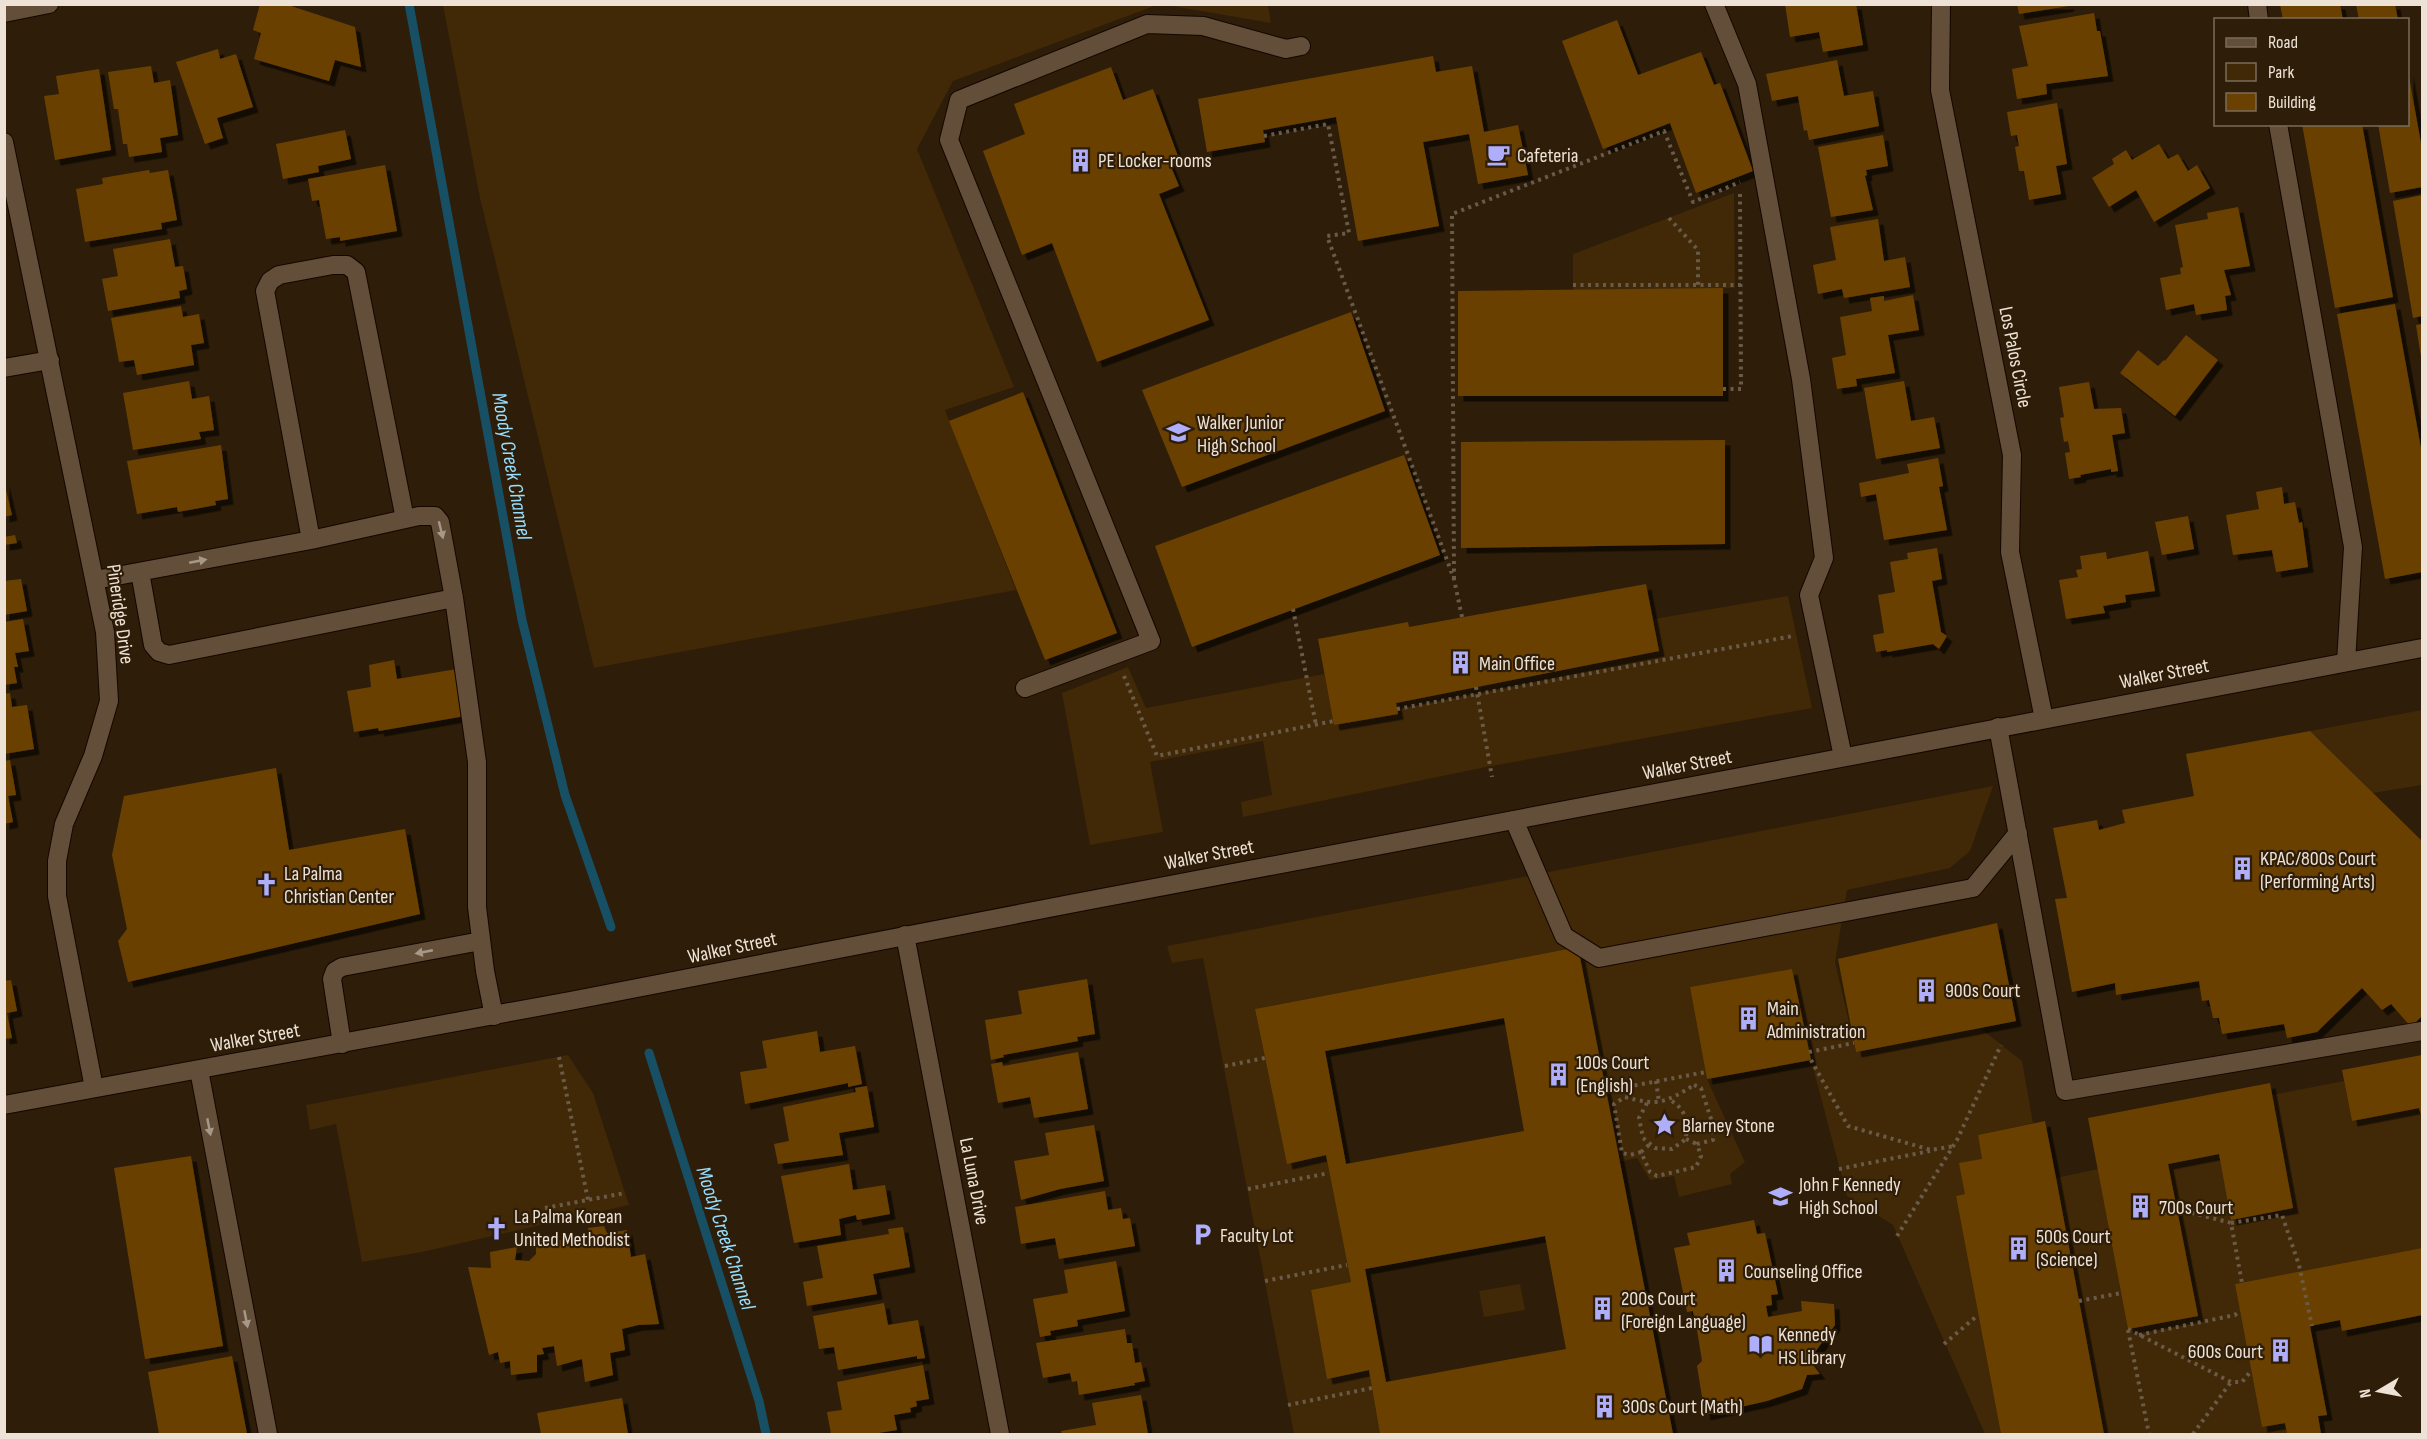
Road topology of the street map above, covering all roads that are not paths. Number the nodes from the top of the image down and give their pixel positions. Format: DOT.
graph roads {
  1 [pos="49,4"];
  2 [pos="1714,4"];
  3 [pos="1941,4"];
  4 [pos="4,13"];
  5 [pos="1301,46"];
  6 [pos="2278,126"];
  7 [pos="4,142"];
  8 [pos="50,360"];
  9 [pos="4,368"];
  10 [pos="405,519"];
  11 [pos="311,540"];
  12 [pos="140,572"];
  13 [pos="95,580"];
  14 [pos="454,597"];
  15 [pos="2422,648"];
  16 [pos="2346,662"];
  17 [pos="1024,688"];
  18 [pos="2043,719"];
  19 [pos="1998,727"];
  20 [pos="1843,757"];
  21 [pos="1514,820"];
  22 [pos="2018,833"];
  23 [pos="905,935"];
  24 [pos="482,941"];
  25 [pos="494,1016"];
  26 [pos="2422,1031"];
  27 [pos="342,1044"];
  28 [pos="199,1070"];
  29 [pos="94,1088"];
  30 [pos="4,1105"];
  31 [pos="268,1434"];
  32 [pos="1000,1434"];
  1 -- 4 [label="main road"];
  2 -- 20 [label="main road"];
  3 -- 18 [label="main road, Los Palos Circle"];
  5 -- 17 [label="main road"];
  6 -- 16 [label="main road"];
  7 -- 8 [label="main road, Pineridge Drive"];
  8 -- 9 [label="main road"];
  8 -- 13 [label="main road, Pineridge Drive"];
  10 -- 11 [label="main road"];
  10 -- 11 [label="main road"];
  10 -- 14 [label="main road, one-way"];
  12 -- 11 [label="main road, one-way"];
  12 -- 13 [label="main road"];
  12 -- 14 [label="main road"];
  13 -- 29 [label="main road, Pineridge Drive"];
  14 -- 24 [label="main road"];
  15 -- 16 [label="main road, Walker Street"];
  16 -- 18 [label="main road, Walker Street"];
  18 -- 19 [label="main road, Walker Street"];
  19 -- 20 [label="main road, Walker Street"];
  19 -- 22 [label="main road"];
  20 -- 21 [label="main road, Walker Street"];
  21 -- 22 [label="main road"];
  21 -- 23 [label="main road, Walker Street"];
  22 -- 26 [label="main road"];
  23 -- 25 [label="main road, Walker Street"];
  23 -- 32 [label="main road, La Luna Drive"];
  24 -- 25 [label="main road"];
  24 -- 27 [label="main road, one-way"];
  25 -- 27 [label="main road, Walker Street"];
  27 -- 28 [label="main road, Walker Street"];
  28 -- 29 [label="main road, Walker Street"];
  28 -- 31 [label="main road, one-way"];
  29 -- 30 [label="main road, Walker Street"];
}
